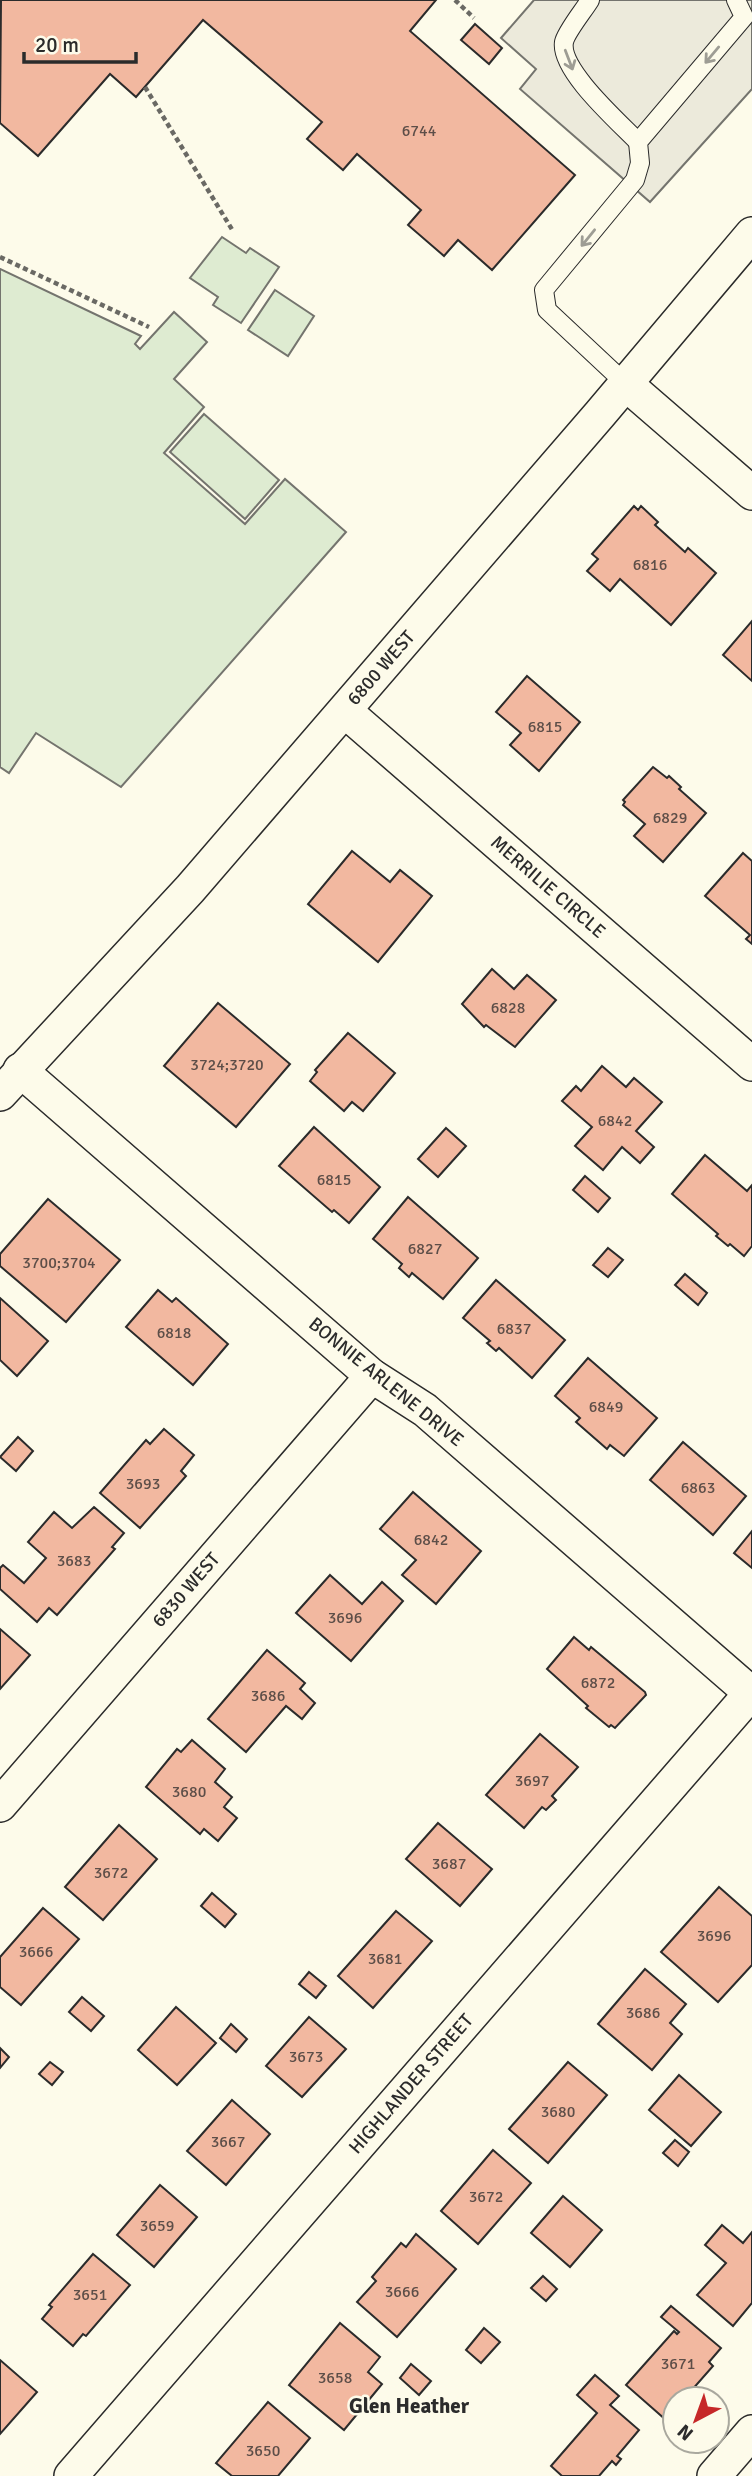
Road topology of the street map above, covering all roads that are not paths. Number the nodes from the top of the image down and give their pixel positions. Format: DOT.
graph roads {
  1 [pos="590,0"];
  2 [pos="736,0"];
  3 [pos="638,142"];
  4 [pos="752,234"];
  5 [pos="626,384"];
  6 [pos="752,493"];
  7 [pos="345,711"];
  8 [pos="752,1064"];
  9 [pos="10,1082"];
  10 [pos="372,1376"];
  11 [pos="751,1693"];
  12 [pos="0,1805"];
  13 [pos="752,2432"];
  14 [pos="71,2476"];
  15 [pos="714,2476"];
  1 -- 3 [label="lane, one-way"];
  2 -- 3 [label="lane, one-way"];
  3 -- 5 [label="lane, one-way"];
  4 -- 5 [label="street, 6800 WEST"];
  5 -- 6 [label="street"];
  5 -- 7 [label="street, 6800 WEST"];
  7 -- 8 [label="street, MERRILIE CIRCLE"];
  7 -- 9 [label="street, 6800 WEST"];
  9 -- 10 [label="street, BONNIE ARLENE DRIVE"];
  10 -- 11 [label="street, BONNIE ARLENE DRIVE"];
  10 -- 12 [label="street, 6830 WEST"];
  11 -- 14 [label="street, HIGHLANDER STREET"];
  13 -- 15 [label="street"];
}
